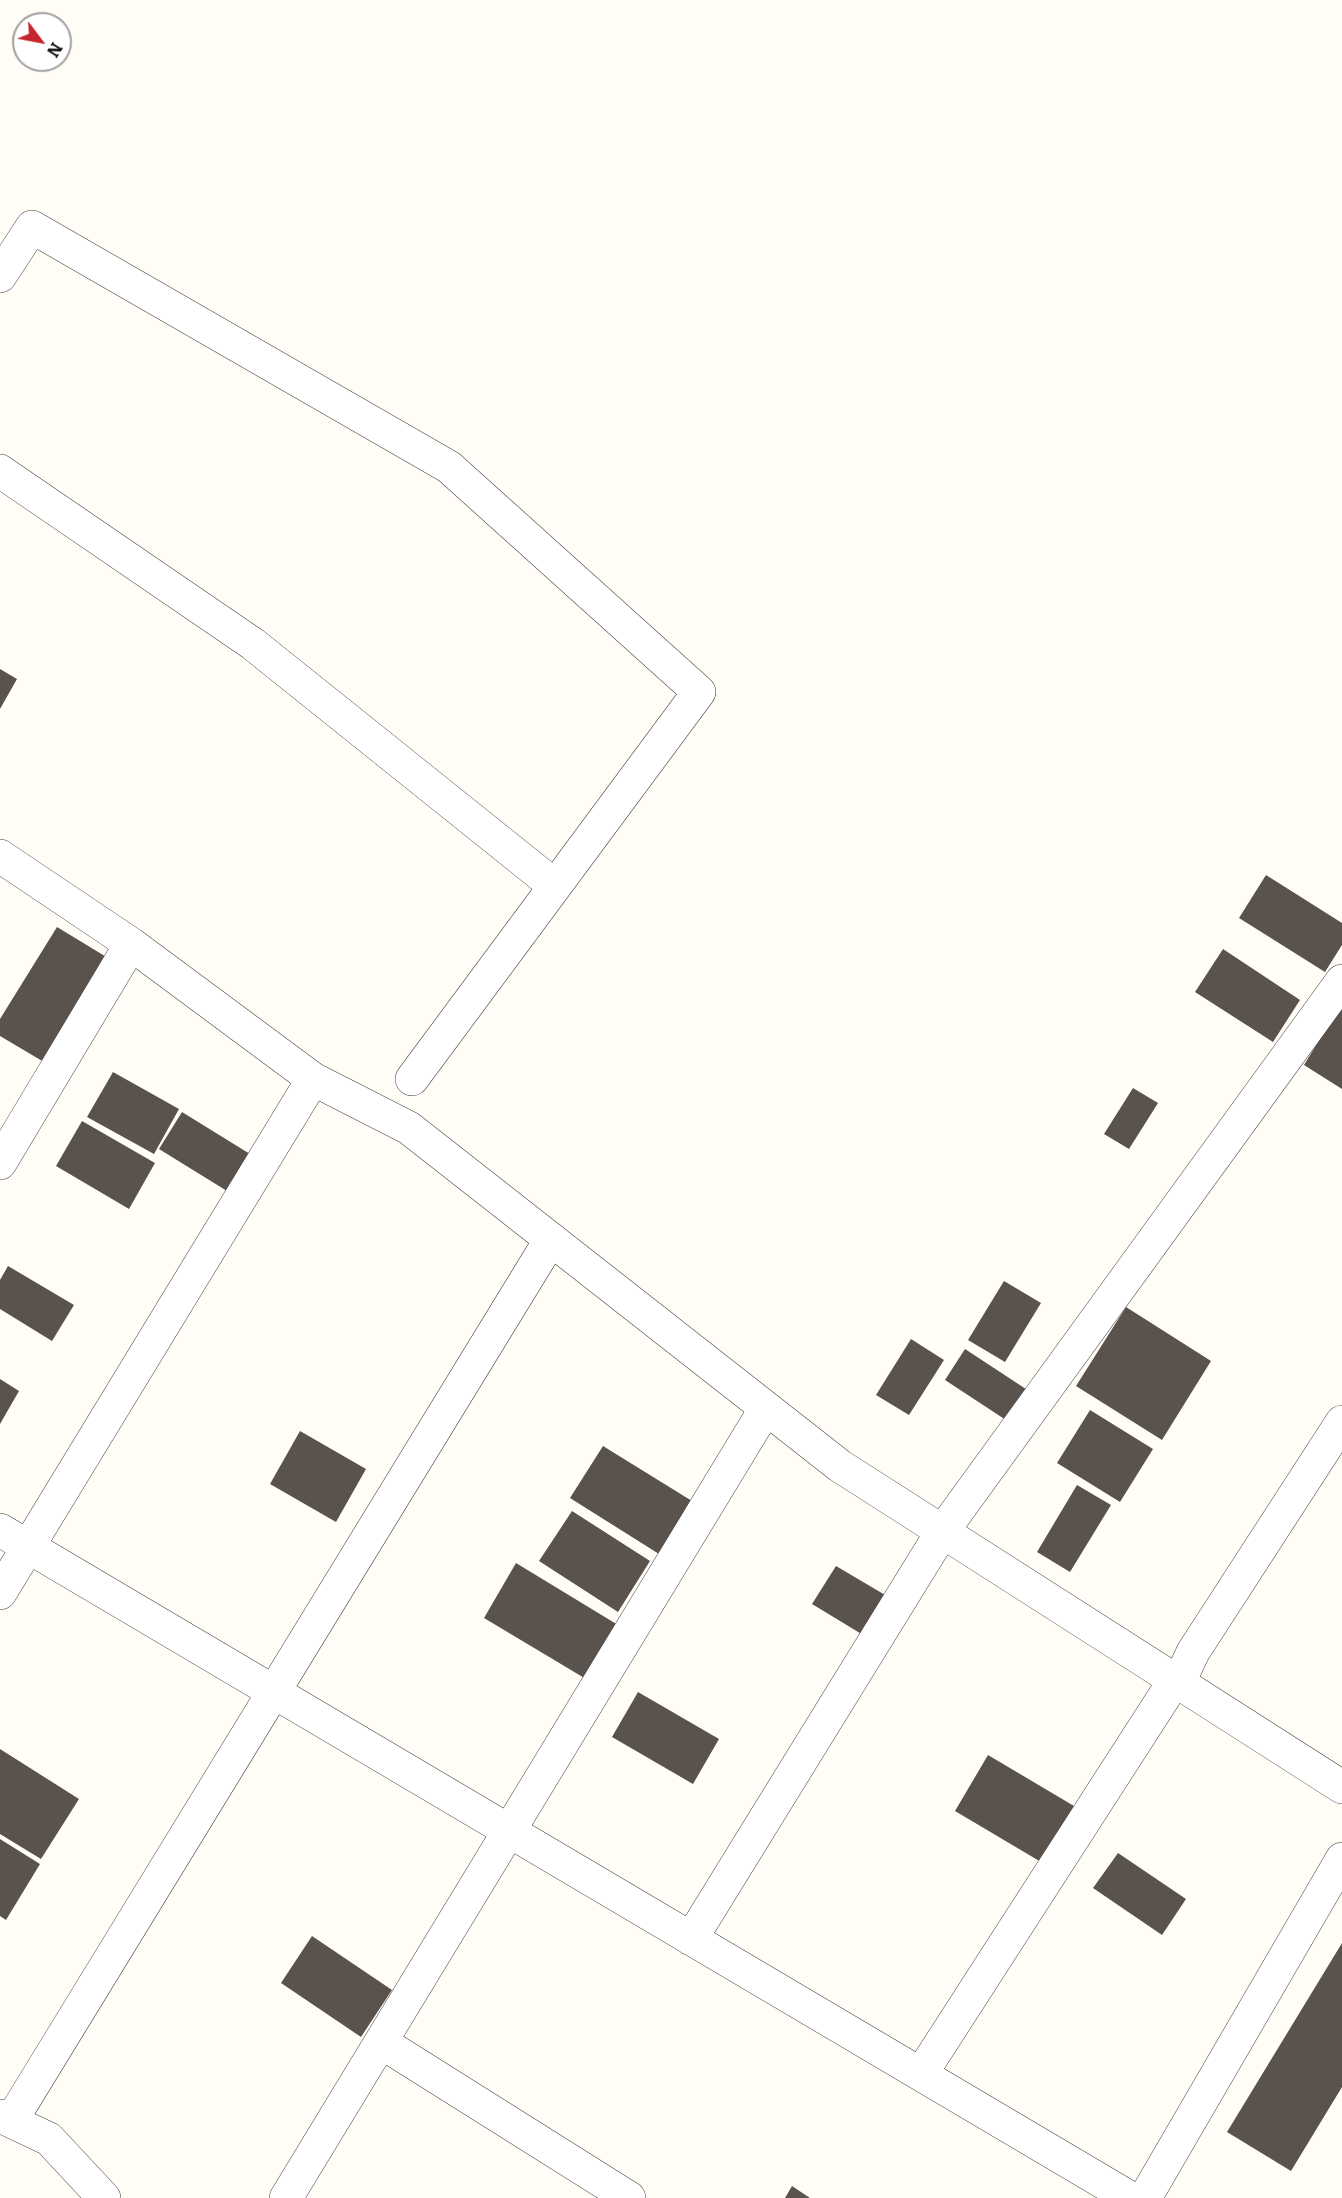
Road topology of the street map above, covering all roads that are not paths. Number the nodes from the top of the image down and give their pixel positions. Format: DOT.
graph roads {
  1 [pos="0,276"];
  2 [pos="0,471"];
  3 [pos="0,856"];
  4 [pos="555,886"];
  5 [pos="131,944"];
  6 [pos="1342,981"];
  7 [pos="314,1078"];
  8 [pos="412,1079"];
  9 [pos="0,1163"];
  10 [pos="551,1239"];
  11 [pos="766,1408"];
  12 [pos="1342,1422"];
  13 [pos="942,1532"];
  14 [pos="14,1538"];
  15 [pos="0,1593"];
  16 [pos="1175,1680"];
  17 [pos="273,1692"];
  18 [pos="1342,1786"];
  19 [pos="509,1831"];
  20 [pos="1342,1859"];
  21 [pos="691,1939"];
  22 [pos="381,2042"];
  23 [pos="921,2074"];
  24 [pos="6,2119"];
  25 [pos="104,2198"];
  26 [pos="286,2198"];
  27 [pos="629,2198"];
  28 [pos="1130,2198"];
  29 [pos="1145,2198"];
  1 -- 4 [label="street"];
  2 -- 4 [label="street"];
  3 -- 5 [label="street"];
  4 -- 8 [label="street"];
  5 -- 7 [label="street"];
  5 -- 9 [label="street"];
  6 -- 13 [label="street"];
  7 -- 10 [label="street"];
  7 -- 14 [label="street"];
  10 -- 11 [label="street"];
  10 -- 17 [label="street"];
  11 -- 13 [label="street"];
  11 -- 19 [label="street"];
  12 -- 16 [label="street"];
  13 -- 16 [label="street"];
  13 -- 21 [label="street"];
  14 -- 15 [label="street"];
  14 -- 17 [label="street"];
  16 -- 18 [label="street"];
  16 -- 23 [label="street"];
  17 -- 19 [label="street"];
  17 -- 24 [label="street"];
  19 -- 21 [label="street"];
  19 -- 22 [label="street"];
  20 -- 29 [label="street"];
  21 -- 23 [label="street"];
  22 -- 26 [label="street"];
  22 -- 27 [label="street"];
  23 -- 28 [label="street"];
  24 -- 25 [label="street"];
}
